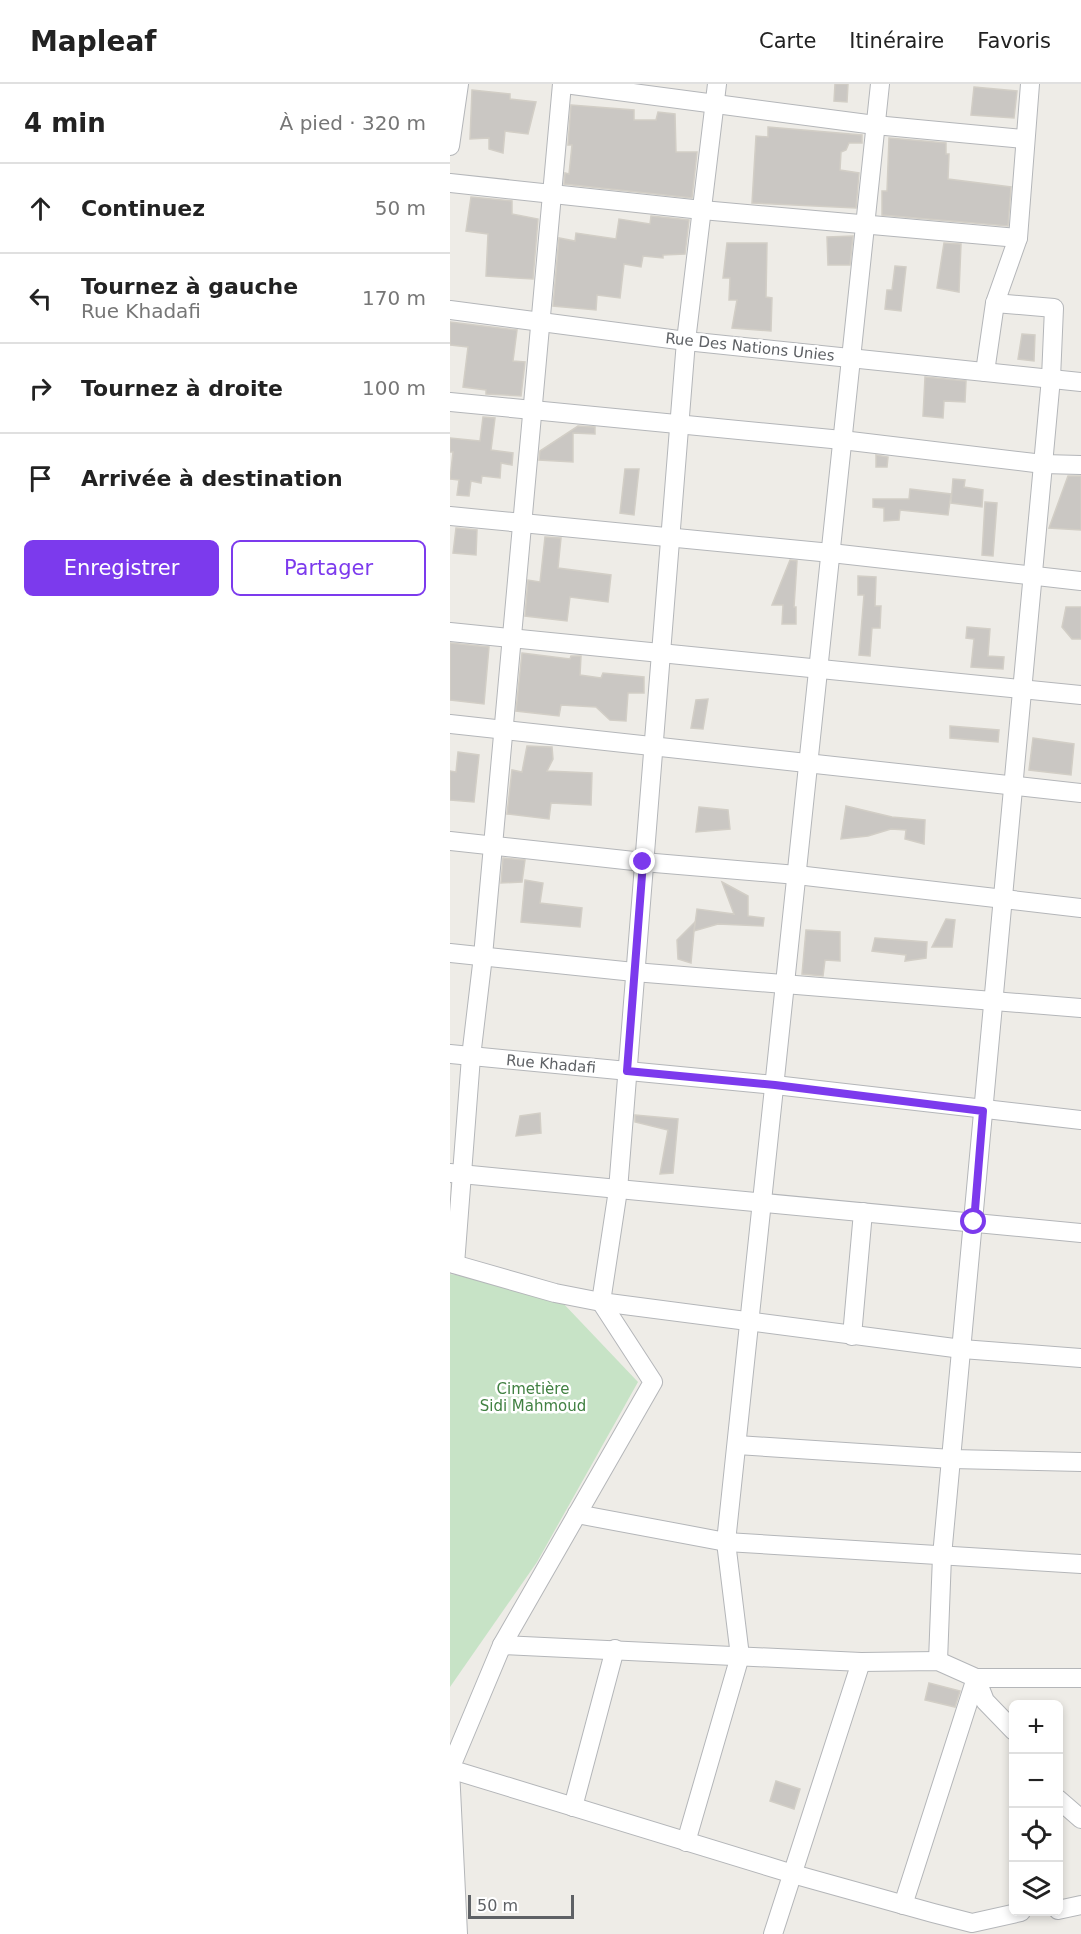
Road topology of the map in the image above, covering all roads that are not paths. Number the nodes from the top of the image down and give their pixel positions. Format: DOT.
graph roads {
  1 [pos="459,84"];
  2 [pos="564,84"];
  3 [pos="880,84"];
  4 [pos="1030,84"];
  5 [pos="716,93"];
  6 [pos="875,125"];
  7 [pos="1024,140"];
  8 [pos="450,146"];
  9 [pos="450,183"];
  10 [pos="552,193"];
  11 [pos="702,210"];
  12 [pos="865,225"];
  13 [pos="1018,238"];
  14 [pos="995,303"];
  15 [pos="450,310"];
  16 [pos="541,323"];
  17 [pos="687,341"];
  18 [pos="851,357"];
  19 [pos="985,372"];
  20 [pos="1051,378"];
  21 [pos="1081,382"];
  22 [pos="450,402"];
  23 [pos="533,410"];
  24 [pos="680,426"];
  25 [pos="842,441"];
  26 [pos="1043,464"];
  27 [pos="1081,465"];
  28 [pos="450,516"];
  29 [pos="522,523"];
  30 [pos="670,537"];
  31 [pos="831,553"];
  32 [pos="1033,576"];
  33 [pos="1081,581"];
  34 [pos="450,632"];
  35 [pos="512,638"];
  36 [pos="661,654"];
  37 [pos="818,668"];
  38 [pos="1023,688"];
  39 [pos="1081,695"];
  40 [pos="450,724"];
  41 [pos="503,730"];
  42 [pos="653,744"];
  43 [pos="808,762"];
  44 [pos="1014,785"];
  45 [pos="1081,793"];
  46 [pos="450,841"];
  47 [pos="493,845"];
  48 [pos="643,862"];
  49 [pos="797,875"];
  50 [pos="1002,900"];
  51 [pos="1081,908"];
  52 [pos="450,953"];
  53 [pos="483,956"];
  54 [pos="634,972"];
  55 [pos="785,984"];
  56 [pos="994,1001"];
  57 [pos="1081,1008"];
  58 [pos="450,1054"];
  59 [pos="471,1057"];
  60 [pos="627,1071"];
  61 [pos="775,1085"];
  62 [pos="983,1111"];
  63 [pos="1081,1120"];
  64 [pos="456,1174"];
  65 [pos="618,1190"];
  66 [pos="762,1203"];
  67 [pos="863,1212"];
  68 [pos="974,1222"];
  69 [pos="1081,1233"];
  70 [pos="452,1263"];
  71 [pos="601,1302"];
  72 [pos="750,1322"];
  73 [pos="852,1336"];
  74 [pos="962,1349"];
  75 [pos="1081,1358"];
  76 [pos="737,1445"];
  77 [pos="952,1459"];
  78 [pos="1081,1462"];
  79 [pos="577,1514"];
  80 [pos="726,1542"];
  81 [pos="942,1556"];
  82 [pos="1081,1564"];
  83 [pos="502,1645"];
  84 [pos="615,1649"];
  85 [pos="740,1656"];
  86 [pos="938,1661"];
  87 [pos="861,1662"];
  88 [pos="976,1677"];
  89 [pos="1081,1678"];
  90 [pos="1009,1726"];
  91 [pos="450,1769"];
  92 [pos="573,1807"];
  93 [pos="686,1842"];
  94 [pos="792,1874"];
  95 [pos="903,1905"];
  96 [pos="1009,1915"];
  97 [pos="970,1928"];
  98 [pos="458,1934"];
  99 [pos="773,1934"];
  1 -- 8 [label="street"];
  2 -- 5 [label="street"];
  2 -- 10 [label="street"];
  3 -- 6 [label="street"];
  4 -- 7 [label="street"];
  5 -- 6 [label="street"];
  5 -- 11 [label="street"];
  6 -- 7 [label="street"];
  6 -- 12 [label="street"];
  7 -- 13 [label="street"];
  9 -- 10 [label="street"];
  10 -- 11 [label="street"];
  10 -- 16 [label="street"];
  11 -- 12 [label="street"];
  11 -- 17 [label="street"];
  12 -- 13 [label="street"];
  12 -- 18 [label="street"];
  13 -- 14 [label="street"];
  14 -- 19 [label="street"];
  14 -- 20 [label="street"];
  15 -- 16 [label="street, Rue Des Nations Unies"];
  16 -- 17 [label="street, Rue Des Nations Unies"];
  16 -- 23 [label="street"];
  17 -- 18 [label="street, Rue Des Nations Unies"];
  17 -- 24 [label="street"];
  18 -- 19 [label="street, Rue Des Nations Unies"];
  18 -- 25 [label="street"];
  19 -- 20 [label="street, Rue Des Nations Unies"];
  20 -- 21 [label="street, Rue Des Nations Unies"];
  20 -- 26 [label="street"];
  22 -- 23 [label="street"];
  23 -- 24 [label="street"];
  23 -- 29 [label="street"];
  24 -- 25 [label="street"];
  24 -- 30 [label="street"];
  25 -- 26 [label="street"];
  25 -- 31 [label="street"];
  26 -- 27 [label="street"];
  26 -- 32 [label="street"];
  28 -- 29 [label="street"];
  29 -- 30 [label="street"];
  29 -- 35 [label="street"];
  30 -- 31 [label="street"];
  30 -- 36 [label="street"];
  31 -- 32 [label="street"];
  31 -- 37 [label="street"];
  32 -- 33 [label="street"];
  32 -- 38 [label="street"];
  34 -- 35 [label="street"];
  35 -- 36 [label="street"];
  35 -- 41 [label="street"];
  36 -- 37 [label="street"];
  36 -- 42 [label="street"];
  37 -- 38 [label="street"];
  37 -- 43 [label="street"];
  38 -- 39 [label="street"];
  38 -- 44 [label="street"];
  40 -- 41 [label="street"];
  41 -- 42 [label="street"];
  41 -- 47 [label="street"];
  42 -- 43 [label="street"];
  42 -- 48 [label="street"];
  43 -- 44 [label="street"];
  43 -- 49 [label="street"];
  44 -- 45 [label="street"];
  44 -- 50 [label="street"];
  46 -- 47 [label="street"];
  47 -- 48 [label="street"];
  47 -- 53 [label="street"];
  48 -- 49 [label="street"];
  48 -- 54 [label="street"];
  49 -- 50 [label="street"];
  49 -- 55 [label="street"];
  50 -- 51 [label="street"];
  50 -- 56 [label="street"];
  52 -- 53 [label="street"];
  53 -- 54 [label="street"];
  53 -- 59 [label="street"];
  54 -- 55 [label="street"];
  54 -- 60 [label="street"];
  55 -- 56 [label="street"];
  55 -- 61 [label="street"];
  56 -- 57 [label="street"];
  56 -- 62 [label="street"];
  58 -- 59 [label="street, Rue Khadafi"];
  59 -- 60 [label="street, Rue Khadafi"];
  59 -- 64 [label="street"];
  60 -- 61 [label="street, Rue Khadafi"];
  60 -- 65 [label="street"];
  61 -- 62 [label="street, Rue Khadafi"];
  61 -- 66 [label="street"];
  62 -- 63 [label="street, Rue Khadafi"];
  62 -- 68 [label="street"];
  64 -- 65 [label="street"];
  64 -- 70 [label="street"];
  65 -- 66 [label="street"];
  65 -- 71 [label="street"];
  66 -- 67 [label="street"];
  66 -- 72 [label="street"];
  67 -- 68 [label="street"];
  67 -- 73 [label="street"];
  68 -- 69 [label="street"];
  68 -- 74 [label="street"];
  70 -- 71 [label="street"];
  71 -- 72 [label="street"];
  71 -- 79 [label="street"];
  72 -- 73 [label="street"];
  72 -- 76 [label="street"];
  73 -- 74 [label="street"];
  74 -- 75 [label="street"];
  74 -- 77 [label="street"];
  76 -- 77 [label="street"];
  76 -- 80 [label="street"];
  77 -- 78 [label="street"];
  77 -- 81 [label="street"];
  79 -- 80 [label="street"];
  79 -- 83 [label="street"];
  80 -- 81 [label="street"];
  80 -- 85 [label="street"];
  81 -- 82 [label="street"];
  81 -- 86 [label="street"];
  83 -- 84 [label="street"];
  83 -- 91 [label="street"];
  84 -- 85 [label="street"];
  84 -- 92 [label="street"];
  85 -- 87 [label="street"];
  85 -- 93 [label="street"];
  86 -- 87 [label="street"];
  86 -- 88 [label="street"];
  87 -- 94 [label="street"];
  88 -- 89 [label="street"];
  88 -- 90 [label="street"];
  88 -- 95 [label="street"];
  91 -- 92 [label="street"];
  91 -- 98 [label="street"];
  92 -- 93 [label="street"];
  93 -- 94 [label="street"];
  94 -- 95 [label="street"];
  94 -- 99 [label="street"];
  95 -- 97 [label="street"];
  96 -- 97 [label="street"];
}
